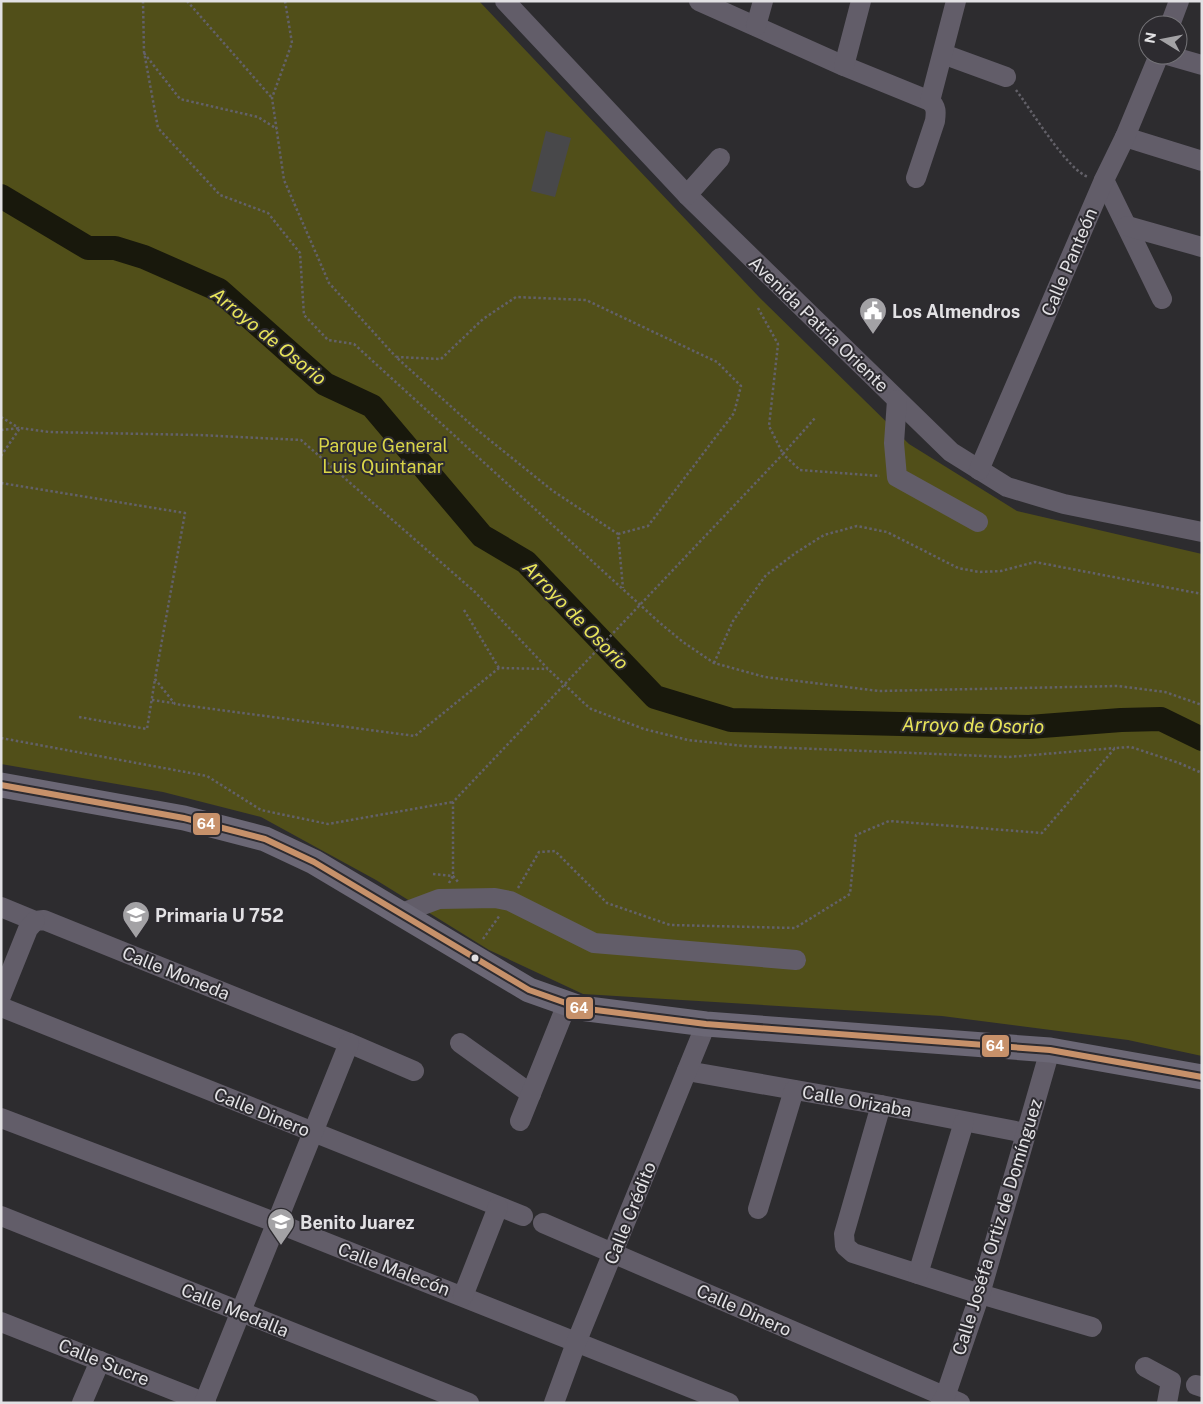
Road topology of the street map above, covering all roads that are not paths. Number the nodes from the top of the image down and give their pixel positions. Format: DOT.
graph roads {
  1 [pos="505,1"];
  2 [pos="699,1"];
  3 [pos="763,1"];
  4 [pos="861,1"];
  5 [pos="956,1"];
  6 [pos="1178,1"];
  7 [pos="1173,15"];
  8 [pos="756,26"];
  9 [pos="943,54"];
  10 [pos="1188,61"];
  11 [pos="1155,65"];
  12 [pos="1202,65"];
  13 [pos="844,66"];
  14 [pos="1006,77"];
  15 [pos="930,101"];
  16 [pos="1125,137"];
  17 [pos="720,158"];
  18 [pos="1202,161"];
  19 [pos="916,178"];
  20 [pos="1104,180"];
  21 [pos="687,195"];
  22 [pos="1126,226"];
  23 [pos="1202,247"];
  24 [pos="1162,299"];
  25 [pos="897,400"];
  26 [pos="979,470"];
  27 [pos="978,522"];
  28 [pos="1202,532"];
  29 [pos="1,785"];
  30 [pos="1,907"];
  31 [pos="399,914"];
  32 [pos="35,920"];
  33 [pos="796,960"];
  34 [pos="1,996"];
  35 [pos="567,1004"];
  36 [pos="1,1007"];
  37 [pos="706,1024"];
  38 [pos="349,1043"];
  39 [pos="460,1043"];
  40 [pos="1050,1050"];
  41 [pos="414,1071"];
  42 [pos="687,1071"];
  43 [pos="1202,1077"];
  44 [pos="794,1090"];
  45 [pos="531,1094"];
  46 [pos="881,1105"];
  47 [pos="1,1118"];
  48 [pos="520,1121"];
  49 [pos="964,1122"];
  50 [pos="313,1133"];
  51 [pos="1026,1133"];
  52 [pos="498,1207"];
  53 [pos="758,1209"];
  54 [pos="1,1216"];
  55 [pos="523,1216"];
  56 [pos="277,1223"];
  57 [pos="543,1223"];
  58 [pos="614,1252"];
  59 [pos="918,1274"];
  60 [pos="980,1294"];
  61 [pos="463,1296"];
  62 [pos="241,1313"];
  63 [pos="1,1322"];
  64 [pos="1092,1327"];
  65 [pos="576,1343"];
  66 [pos="100,1361"];
  67 [pos="1145,1367"];
  68 [pos="948,1401"];
  69 [pos="205,1402"];
  70 [pos="82,1403"];
  71 [pos="469,1403"];
  72 [pos="554,1403"];
  73 [pos="729,1403"];
  74 [pos="1167,1403"];
  1 -- 21 [label="street, Avenida Patria Oriente"];
  2 -- 8 [label="street"];
  3 -- 8 [label="street"];
  4 -- 13 [label="street"];
  5 -- 9 [label="street"];
  6 -- 7 [label="street"];
  8 -- 13 [label="street"];
  9 -- 14 [label="street"];
  9 -- 15 [label="street"];
  10 -- 12 [label="street"];
  11 -- 16 [label="street, Calle Panteón"];
  13 -- 15 [label="street"];
  15 -- 19 [label="street"];
  16 -- 18 [label="street"];
  16 -- 20 [label="street, Calle Panteón"];
  17 -- 21 [label="street"];
  20 -- 22 [label="street"];
  20 -- 26 [label="street, Calle Panteón"];
  21 -- 25 [label="street, Avenida Patria Oriente"];
  22 -- 23 [label="street"];
  22 -- 24 [label="street"];
  25 -- 26 [label="street, Avenida Patria Oriente"];
  25 -- 27 [label="street"];
  26 -- 28 [label="street, Avenida Patria Oriente"];
  29 -- 31 [label="main road"];
  30 -- 32 [label="street, Calle Moneda"];
  31 -- 33 [label="street"];
  31 -- 35 [label="main road"];
  32 -- 34 [label="street"];
  32 -- 38 [label="street, Calle Moneda"];
  35 -- 37 [label="main road"];
  35 -- 45 [label="street"];
  36 -- 50 [label="street, Calle Dinero"];
  37 -- 40 [label="main road"];
  37 -- 42 [label="street, Calle Crédito"];
  38 -- 41 [label="street, Calle Moneda"];
  38 -- 50 [label="street"];
  39 -- 45 [label="street"];
  40 -- 43 [label="main road"];
  40 -- 51 [label="street, Calle Joséfa Ortiz de Domínguez"];
  42 -- 44 [label="street, Calle Orizaba"];
  42 -- 58 [label="street, Calle Crédito"];
  44 -- 46 [label="street, Calle Orizaba"];
  44 -- 53 [label="street"];
  45 -- 48 [label="street"];
  46 -- 49 [label="street, Calle Orizaba"];
  46 -- 59 [label="street"];
  47 -- 56 [label="street, Calle Malecón"];
  49 -- 51 [label="street, Calle Orizaba"];
  49 -- 59 [label="street"];
  50 -- 52 [label="street, Calle Dinero"];
  50 -- 56 [label="street"];
  51 -- 60 [label="street, Calle Joséfa Ortiz de Domínguez"];
  52 -- 55 [label="street, Calle Dinero"];
  52 -- 61 [label="street"];
  54 -- 62 [label="street, Calle Medalla"];
  56 -- 61 [label="street, Calle Malecón"];
  56 -- 62 [label="street"];
  57 -- 58 [label="street, Calle Dinero"];
  58 -- 65 [label="street, Calle Crédito"];
  58 -- 68 [label="street, Calle Dinero"];
  59 -- 60 [label="street"];
  60 -- 64 [label="street"];
  60 -- 68 [label="street, Calle Joséfa Ortiz de Domínguez"];
  61 -- 65 [label="street, Calle Malecón"];
  62 -- 69 [label="street"];
  62 -- 71 [label="street, Calle Medalla"];
  63 -- 66 [label="street, Calle Sucre"];
  65 -- 72 [label="street, Calle Crédito"];
  65 -- 73 [label="street, Calle Malecón"];
  66 -- 69 [label="street, Calle Sucre"];
  66 -- 70 [label="street"];
  67 -- 74 [label="street"];
}
